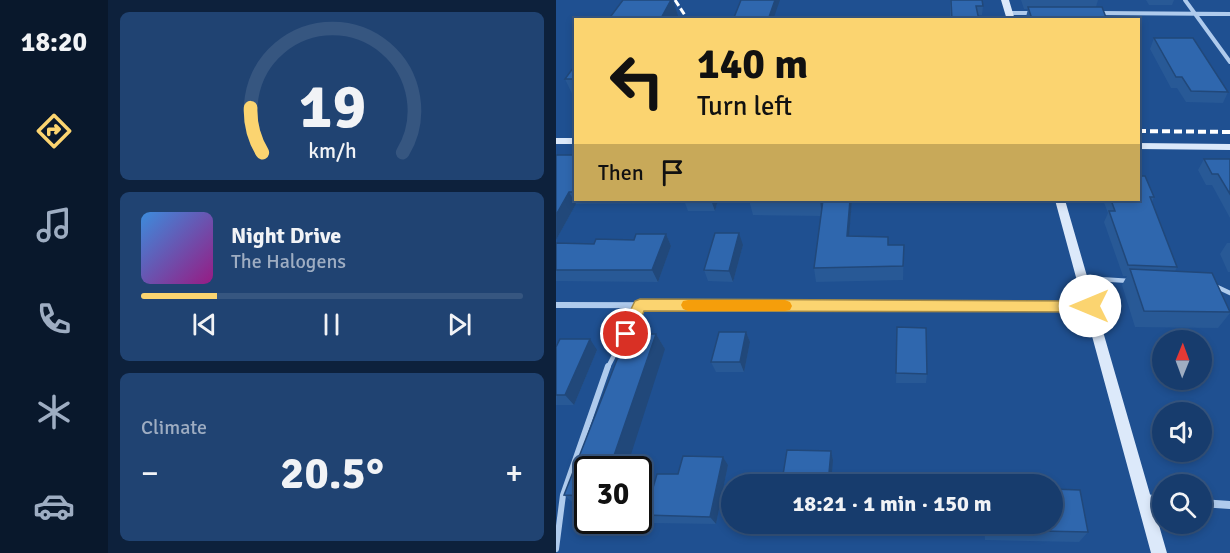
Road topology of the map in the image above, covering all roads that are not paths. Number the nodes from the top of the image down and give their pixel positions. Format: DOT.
graph roads {
  1 [pos="1006,0"];
  2 [pos="1184,0"];
  3 [pos="1034,13"];
  4 [pos="1091,13"];
  5 [pos="1194,13"];
  6 [pos="1230,14"];
  7 [pos="1010,16"];
  8 [pos="1230,62"];
  9 [pos="556,141"];
  10 [pos="574,141"];
  11 [pos="1140,146"];
  12 [pos="1230,147"];
  13 [pos="1060,201"];
  14 [pos="1082,278"];
  15 [pos="1135,281"];
  16 [pos="1208,285"];
  17 [pos="1230,293"];
  18 [pos="556,305"];
  19 [pos="640,305"];
  20 [pos="1090,306"];
  21 [pos="1144,498"];
  22 [pos="1152,499"];
  23 [pos="1212,504"];
  24 [pos="1230,505"];
  25 [pos="556,549"];
  26 [pos="1159,553"];
  1 -- 7 [label="street"];
  2 -- 5 [label="street"];
  3 -- 7 [label="street"];
  4 -- 5 [label="street"];
  5 -- 6 [label="street"];
  5 -- 8 [label="street"];
  9 -- 10 [label="street"];
  11 -- 12 [label="street"];
  13 -- 14 [label="street"];
  14 -- 15 [label="lane"];
  14 -- 20 [label="street"];
  16 -- 17 [label="lane"];
  18 -- 19 [label="street"];
  19 -- 20 [label="street"];
  19 -- 25 [label="lane"];
  20 -- 21 [label="street"];
  21 -- 22 [label="street"];
  21 -- 26 [label="street"];
  23 -- 24 [label="street"];
}
